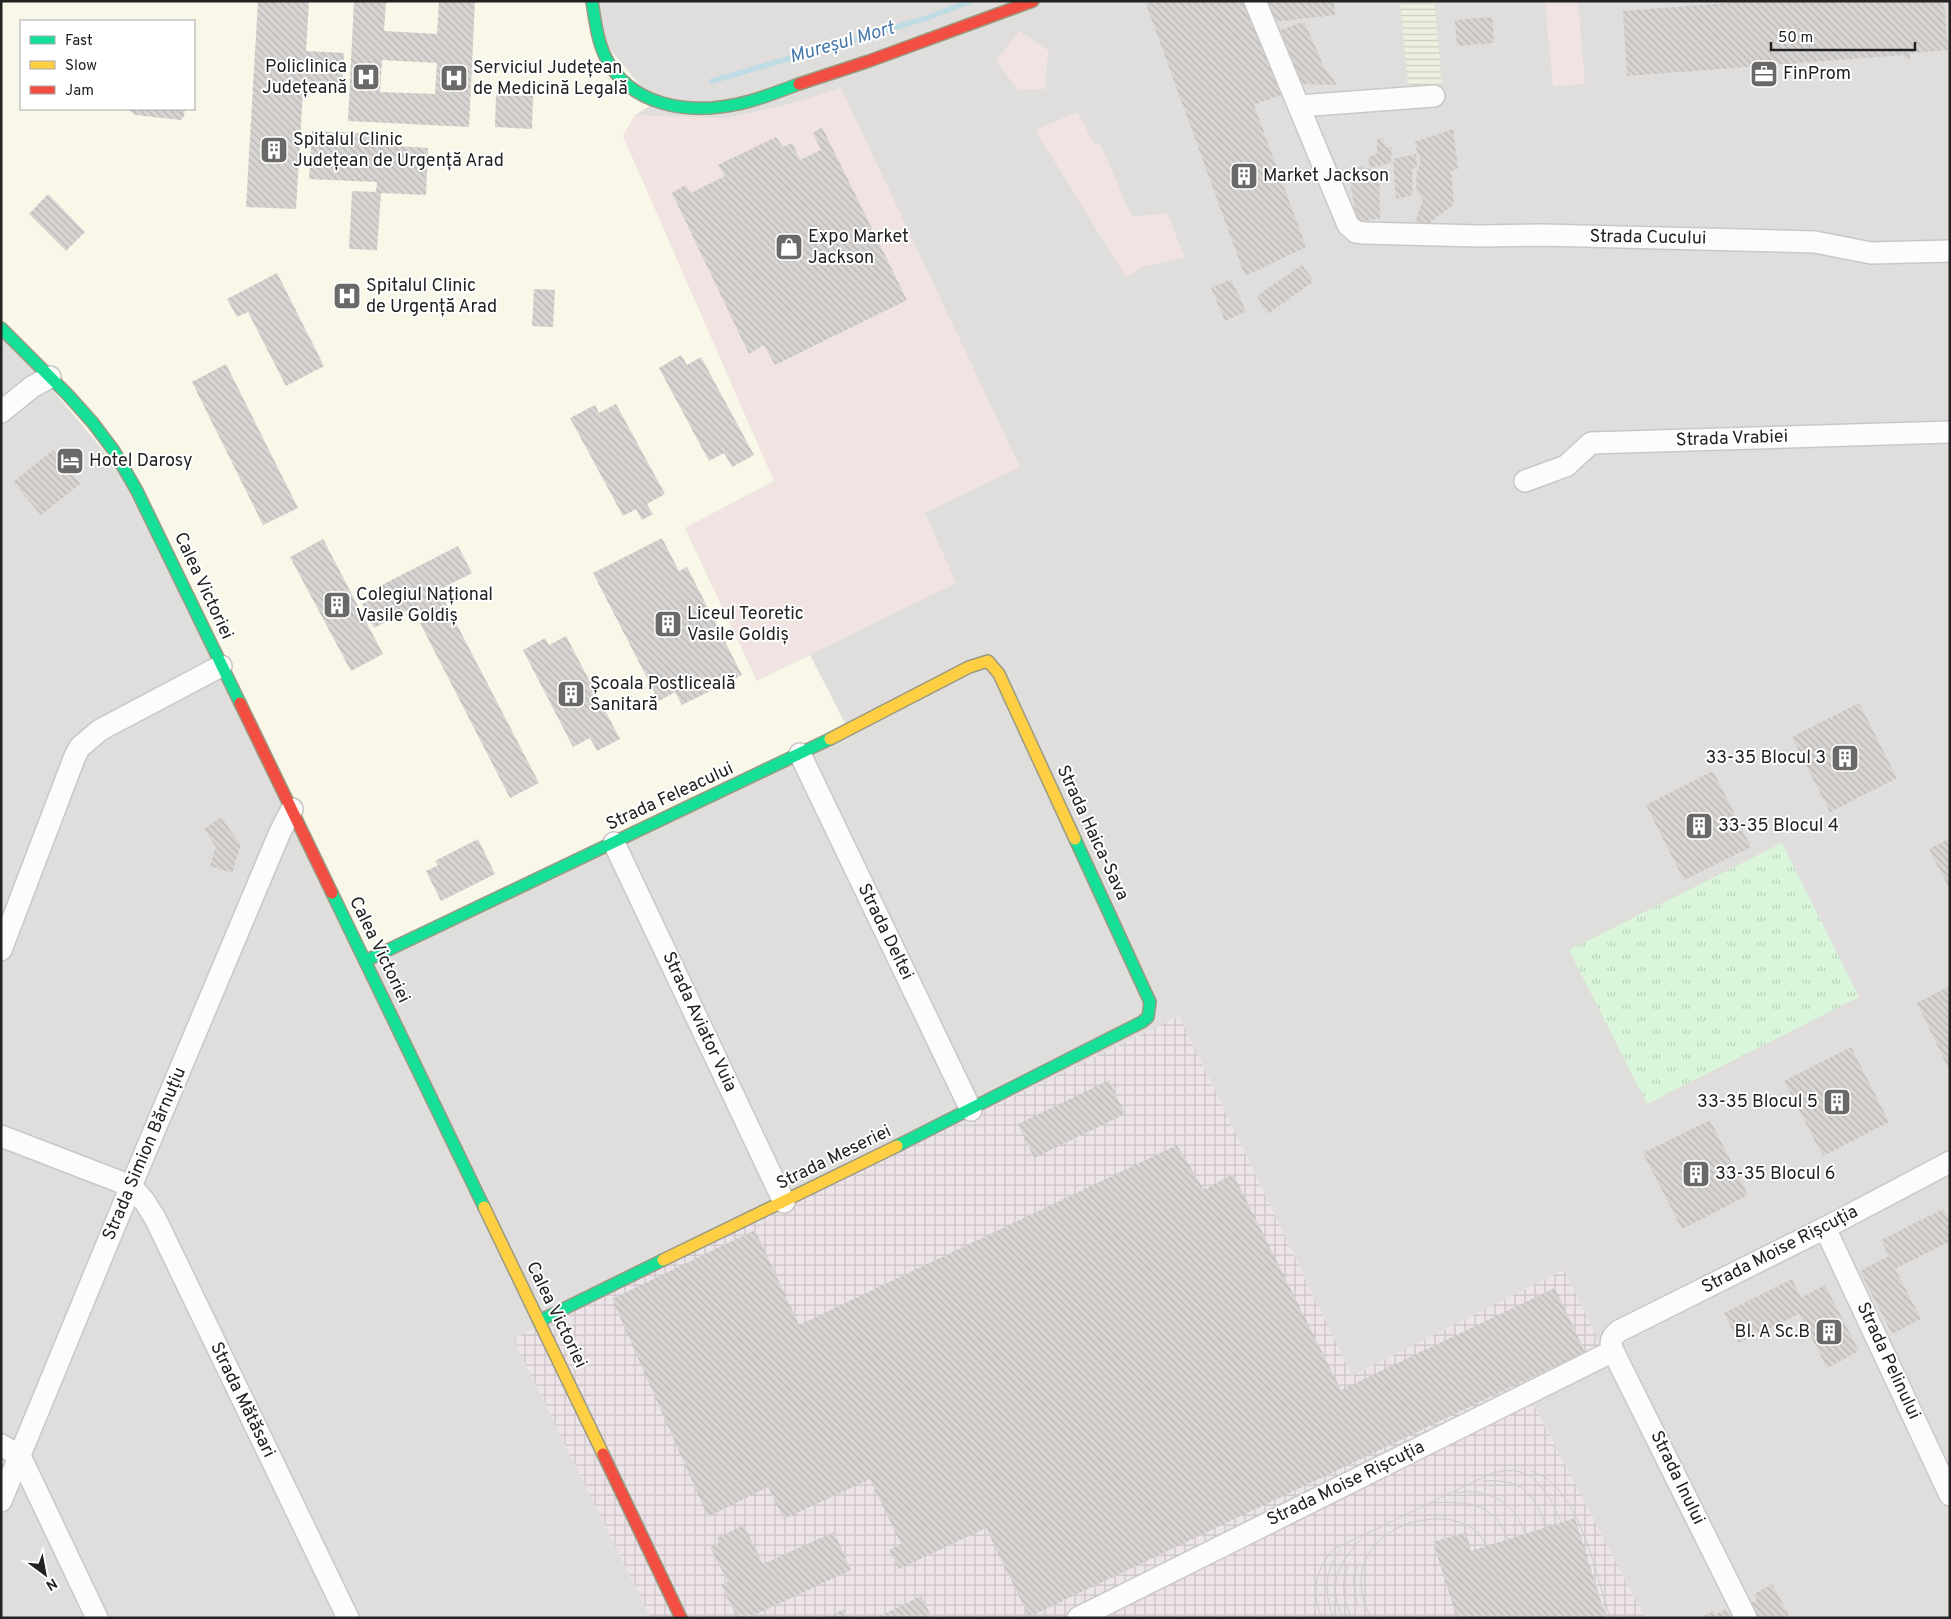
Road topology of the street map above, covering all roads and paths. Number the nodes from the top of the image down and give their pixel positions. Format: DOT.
graph roads {
  1 [pos="592,1"];
  2 [pos="1033,1"];
  3 [pos="1255,1"];
  4 [pos="1434,96"];
  5 [pos="1298,106"];
  6 [pos="1950,251"];
  7 [pos="1,328"];
  8 [pos="50,377"];
  9 [pos="1,412"];
  10 [pos="1950,432"];
  11 [pos="1525,481"];
  12 [pos="988,661"];
  13 [pos="221,666"];
  14 [pos="800,754"];
  15 [pos="292,809"];
  16 [pos="614,842"];
  17 [pos="1,950"];
  18 [pos="365,961"];
  19 [pos="1142,1022"];
  20 [pos="971,1110"];
  21 [pos="1,1136"];
  22 [pos="1950,1162"];
  23 [pos="131,1186"];
  24 [pos="784,1202"];
  25 [pos="1825,1228"];
  26 [pos="539,1321"];
  27 [pos="1613,1345"];
  28 [pos="1,1445"];
  29 [pos="20,1456"];
  30 [pos="1950,1495"];
  31 [pos="1,1501"];
  32 [pos="97,1618"];
  33 [pos="348,1618"];
  34 [pos="681,1618"];
  35 [pos="1078,1618"];
  36 [pos="1746,1618"];
  1 -- 2 [label="street"];
  3 -- 5 [label="street"];
  4 -- 5 [label="street"];
  5 -- 6 [label="street, Strada Cucului"];
  7 -- 8 [label="street, Calea Victoriei"];
  8 -- 9 [label="street"];
  8 -- 13 [label="street, Calea Victoriei"];
  10 -- 11 [label="street, Strada Vrabiei"];
  12 -- 14 [label="street, Strada Feleacului"];
  12 -- 19 [label="street, Strada Haica-Sava"];
  13 -- 15 [label="street, Calea Victoriei"];
  13 -- 17 [label="street"];
  14 -- 16 [label="street, Strada Feleacului"];
  14 -- 20 [label="street, Strada Deltei"];
  15 -- 18 [label="street, Calea Victoriei"];
  15 -- 23 [label="street, Strada Simion Bărnuțiu"];
  16 -- 18 [label="street, Strada Feleacului"];
  16 -- 24 [label="street, Strada Aviator Vuia"];
  18 -- 26 [label="street, Calea Victoriei"];
  19 -- 20 [label="street, Strada Meseriei"];
  20 -- 24 [label="street, Strada Meseriei"];
  21 -- 23 [label="street"];
  22 -- 25 [label="street, Strada Moise Rișcuția"];
  23 -- 29 [label="street, Strada Simion Bărnuțiu"];
  23 -- 33 [label="street, Strada Mătăsari"];
  24 -- 26 [label="street, Strada Meseriei"];
  25 -- 27 [label="street, Strada Moise Rișcuția"];
  25 -- 30 [label="street, Strada Pelinului"];
  26 -- 34 [label="street, Calea Victoriei"];
  27 -- 35 [label="street, Strada Moise Rișcuția"];
  27 -- 36 [label="street, Strada Inului"];
  28 -- 29 [label="street"];
  29 -- 31 [label="street, Strada Simion Bărnuțiu"];
  29 -- 32 [label="street"];
}
